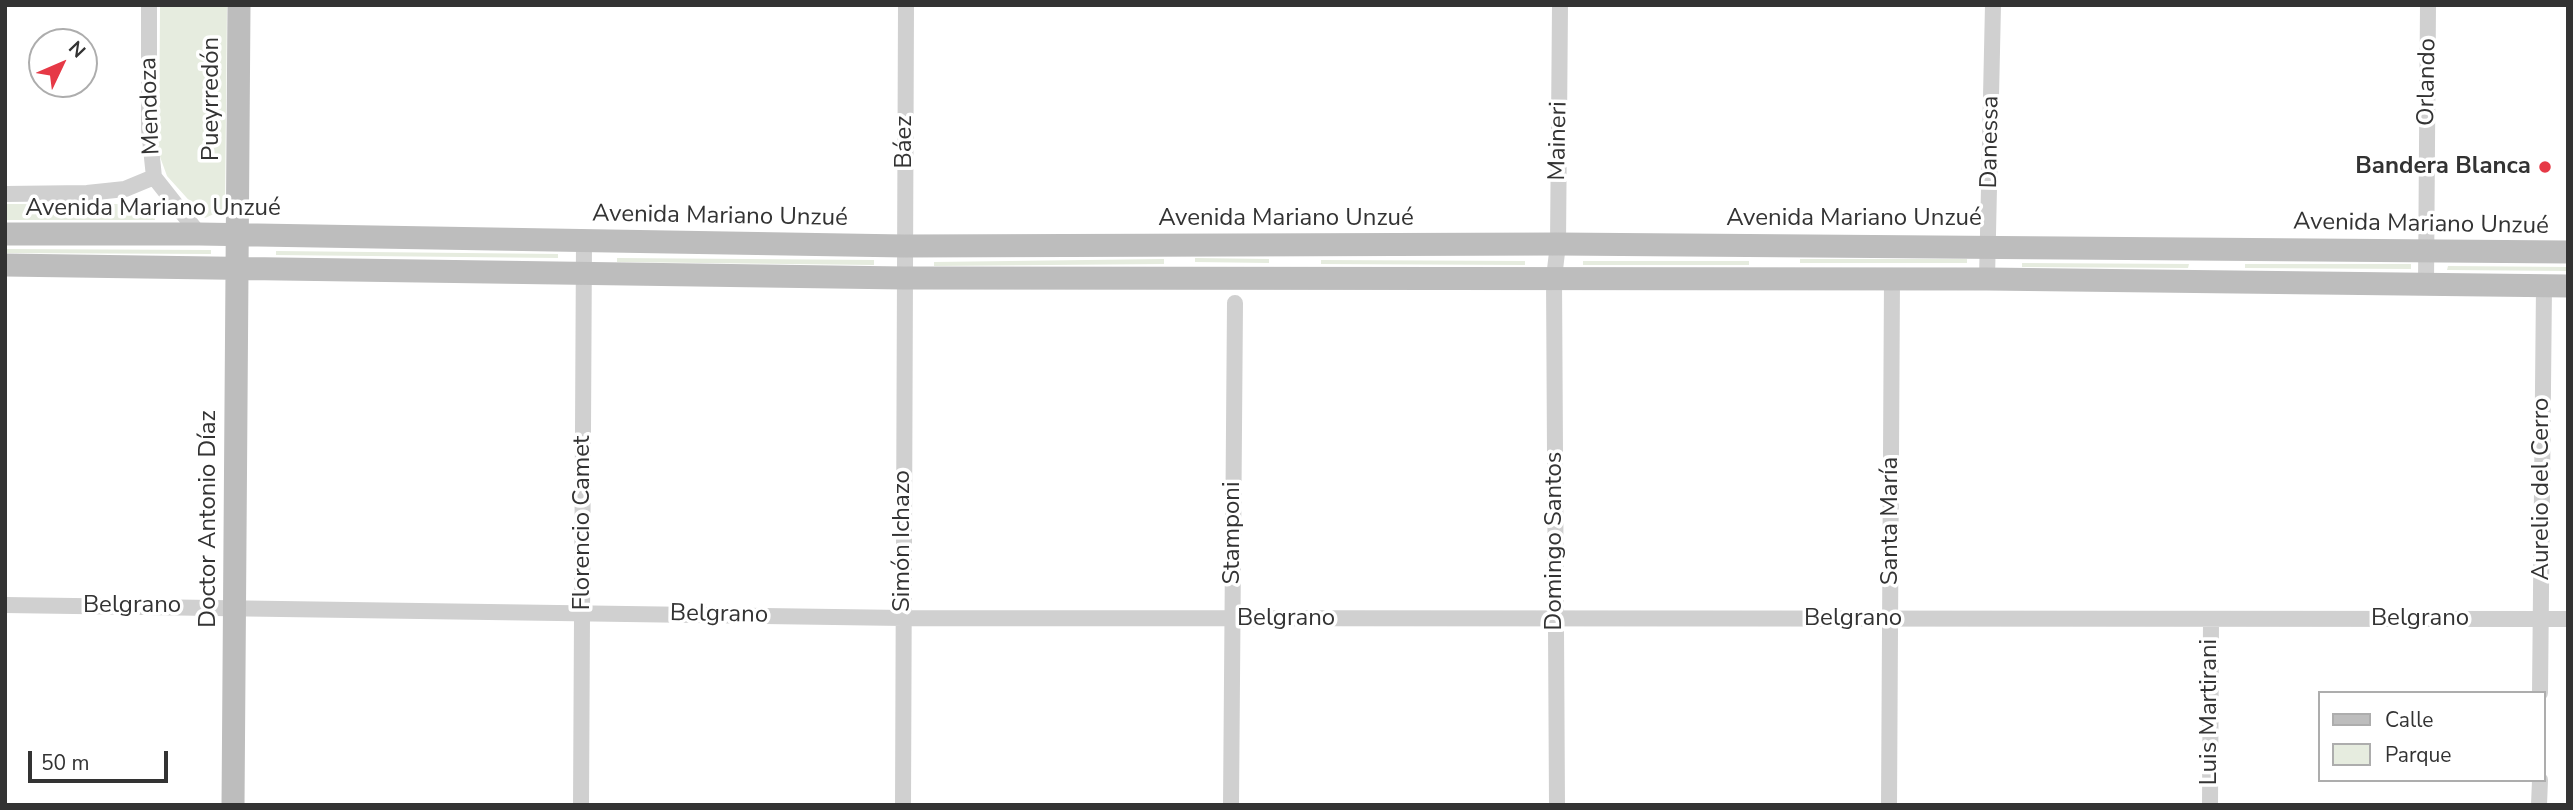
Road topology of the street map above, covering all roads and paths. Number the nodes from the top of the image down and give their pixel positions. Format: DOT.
graph roads {
  1 [pos="149,5"];
  2 [pos="239,5"];
  3 [pos="906,5"];
  4 [pos="1560,5"];
  5 [pos="1993,5"];
  6 [pos="2428,5"];
  7 [pos="154,177"];
  8 [pos="5,194"];
  9 [pos="5,234"];
  10 [pos="199,234"];
  11 [pos="239,235"];
  12 [pos="584,241"];
  13 [pos="1558,244"];
  14 [pos="1180,245"];
  15 [pos="1299,245"];
  16 [pos="1775,245"];
  17 [pos="904,246"];
  18 [pos="1989,246"];
  19 [pos="2426,251"];
  20 [pos="2568,253"];
  21 [pos="5,265"];
  22 [pos="237,269"];
  23 [pos="584,274"];
  24 [pos="903,278"];
  25 [pos="1179,278"];
  26 [pos="1299,278"];
  27 [pos="1554,278"];
  28 [pos="1777,279"];
  29 [pos="1892,279"];
  30 [pos="1987,279"];
  31 [pos="2426,284"];
  32 [pos="2544,286"];
  33 [pos="2568,286"];
  34 [pos="1235,303"];
  35 [pos="5,605"];
  36 [pos="234,607"];
  37 [pos="583,613"];
  38 [pos="903,618"];
  39 [pos="1233,619"];
  40 [pos="1556,619"];
  41 [pos="1890,619"];
  42 [pos="2211,619"];
  43 [pos="2541,619"];
  44 [pos="2568,620"];
  45 [pos="2540,691"];
  46 [pos="2540,782"];
  47 [pos="233,805"];
  48 [pos="581,805"];
  49 [pos="903,805"];
  50 [pos="1231,805"];
  51 [pos="1557,805"];
  52 [pos="1889,805"];
  53 [pos="2210,805"];
  54 [pos="2539,805"];
  1 -- 7 [label="street, Mendoza"];
  2 -- 11 [label="main road, Pueyrredón"];
  3 -- 17 [label="street, Báez"];
  4 -- 13 [label="street, Maineri"];
  5 -- 18 [label="street, Danessa"];
  6 -- 19 [label="street, Orlando"];
  7 -- 8 [label="street, Avenida Mariano Unzué"];
  7 -- 10 [label="street, Mendoza"];
  9 -- 10 [label="main road, Avenida Mariano Unzué"];
  10 -- 11 [label="main road, Avenida Mariano Unzué"];
  11 -- 12 [label="main road, Avenida Mariano Unzué"];
  11 -- 22 [label="main road, Doctor Antonio Díaz"];
  12 -- 17 [label="main road, Avenida Mariano Unzué"];
  12 -- 23 [label="street, Florencio Camet"];
  13 -- 15 [label="main road, Avenida Mariano Unzué"];
  13 -- 16 [label="main road, Avenida Mariano Unzué"];
  13 -- 27 [label="street, Maineri"];
  14 -- 15 [label="main road, Avenida Mariano Unzué"];
  14 -- 17 [label="main road, Avenida Mariano Unzué"];
  14 -- 25 [label="main road"];
  15 -- 26 [label="main road"];
  16 -- 18 [label="main road, Avenida Mariano Unzué"];
  16 -- 28 [label="main road"];
  17 -- 24 [label="street, Báez"];
  18 -- 19 [label="main road, Avenida Mariano Unzué"];
  18 -- 30 [label="street, Danessa"];
  19 -- 20 [label="main road, Avenida Mariano Unzué"];
  19 -- 31 [label="street, Orlando"];
  21 -- 22 [label="main road"];
  22 -- 23 [label="main road"];
  22 -- 36 [label="main road, Doctor Antonio Díaz"];
  23 -- 24 [label="main road"];
  23 -- 37 [label="street, Florencio Camet"];
  24 -- 25 [label="main road"];
  24 -- 38 [label="street, Simón Ichazo"];
  25 -- 26 [label="main road"];
  26 -- 27 [label="main road"];
  27 -- 28 [label="main road"];
  27 -- 40 [label="street, Domingo Santos"];
  28 -- 29 [label="main road"];
  29 -- 30 [label="main road"];
  29 -- 41 [label="street, Santa María"];
  30 -- 31 [label="main road"];
  31 -- 32 [label="main road"];
  32 -- 33 [label="main road"];
  32 -- 43 [label="street, Aurelio del Cerro"];
  34 -- 39 [label="street, Stamponi"];
  35 -- 36 [label="street, Belgrano"];
  36 -- 37 [label="street, Belgrano"];
  36 -- 47 [label="main road, Doctor Antonio Díaz"];
  37 -- 38 [label="street, Belgrano"];
  37 -- 48 [label="street, Florencio Camet"];
  38 -- 39 [label="street, Belgrano"];
  38 -- 49 [label="street, Simón Ichazo"];
  39 -- 40 [label="street, Belgrano"];
  39 -- 50 [label="street, Stamponi"];
  40 -- 41 [label="street, Belgrano"];
  40 -- 51 [label="street, Domingo Santos"];
  41 -- 42 [label="street, Belgrano"];
  41 -- 52 [label="street, Santa María"];
  42 -- 43 [label="street, Belgrano"];
  42 -- 53 [label="street, Luis Martirani"];
  43 -- 44 [label="street, Belgrano"];
  43 -- 45 [label="street, Aurelio del Cerro"];
  46 -- 54 [label="street"];
}
